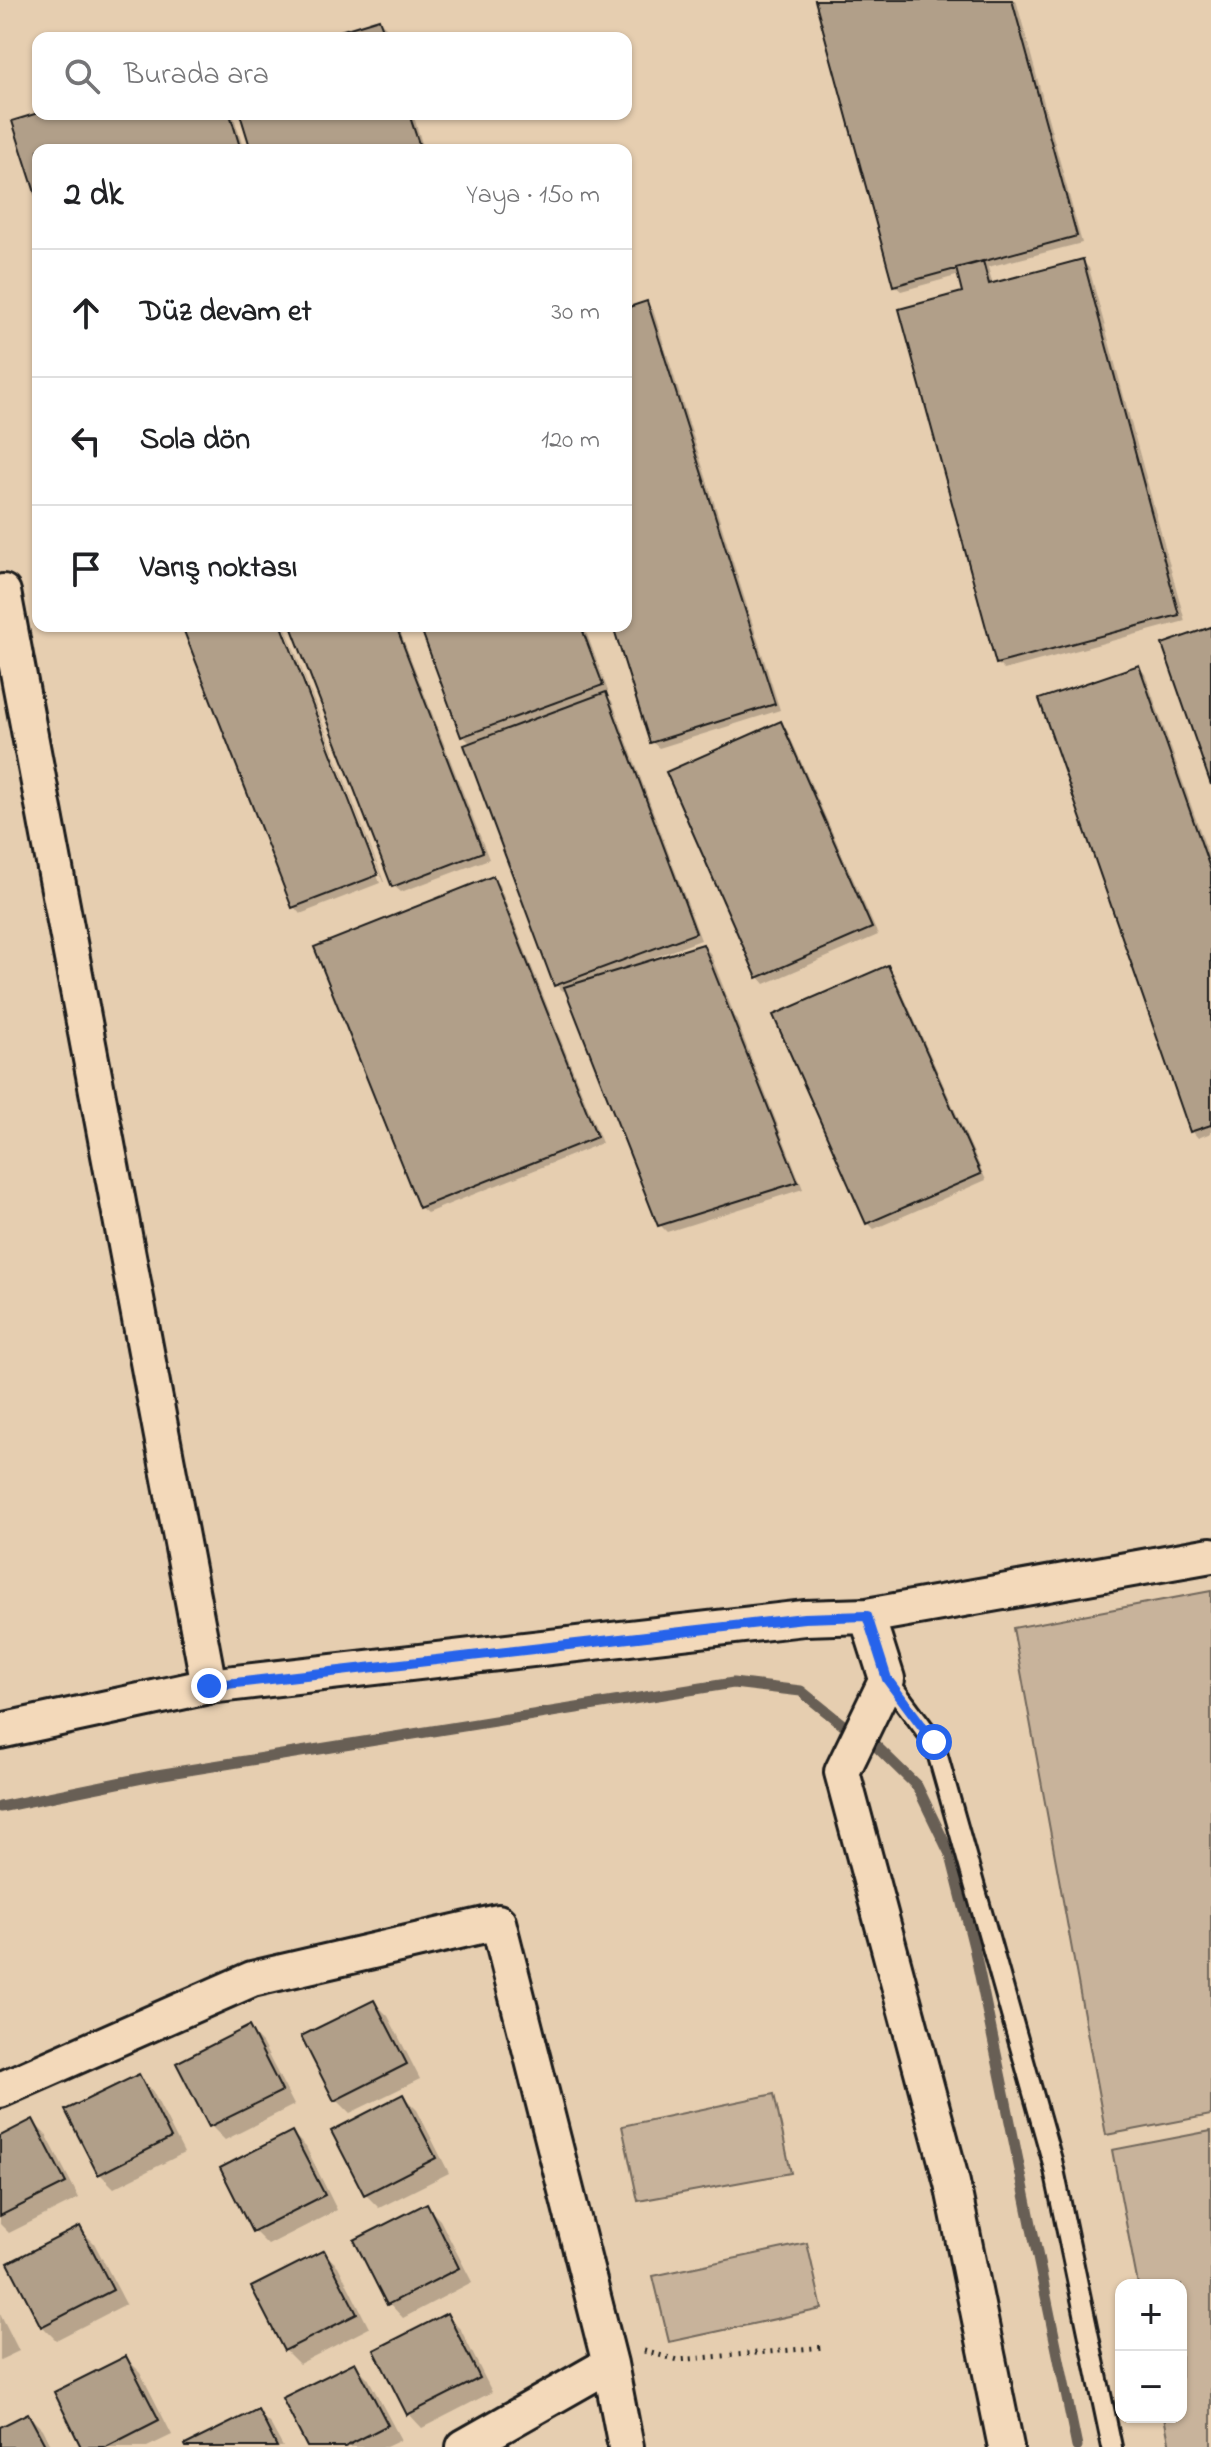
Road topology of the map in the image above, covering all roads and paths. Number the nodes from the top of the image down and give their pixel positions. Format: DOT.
graph roads {
  1 [pos="3,592"];
  2 [pos="1211,1555"];
  3 [pos="867,1616"];
  4 [pos="887,1679"];
  5 [pos="209,1686"];
  6 [pos="0,1731"];
  7 [pos="0,2090"];
  8 [pos="825,2347"];
  9 [pos="608,2352"];
  10 [pos="464,2447"];
  11 [pos="626,2447"];
  12 [pos="1006,2447"];
  13 [pos="1112,2447"];
  1 -- 5 [label="street"];
  2 -- 3 [label="street"];
  3 -- 4 [label="street"];
  3 -- 5 [label="street"];
  4 -- 12 [label="street"];
  4 -- 13 [label="lane"];
  5 -- 6 [label="street"];
  7 -- 9 [label="street"];
  8 -- 9 [label="path"];
  9 -- 10 [label="street"];
  9 -- 11 [label="street"];
}
